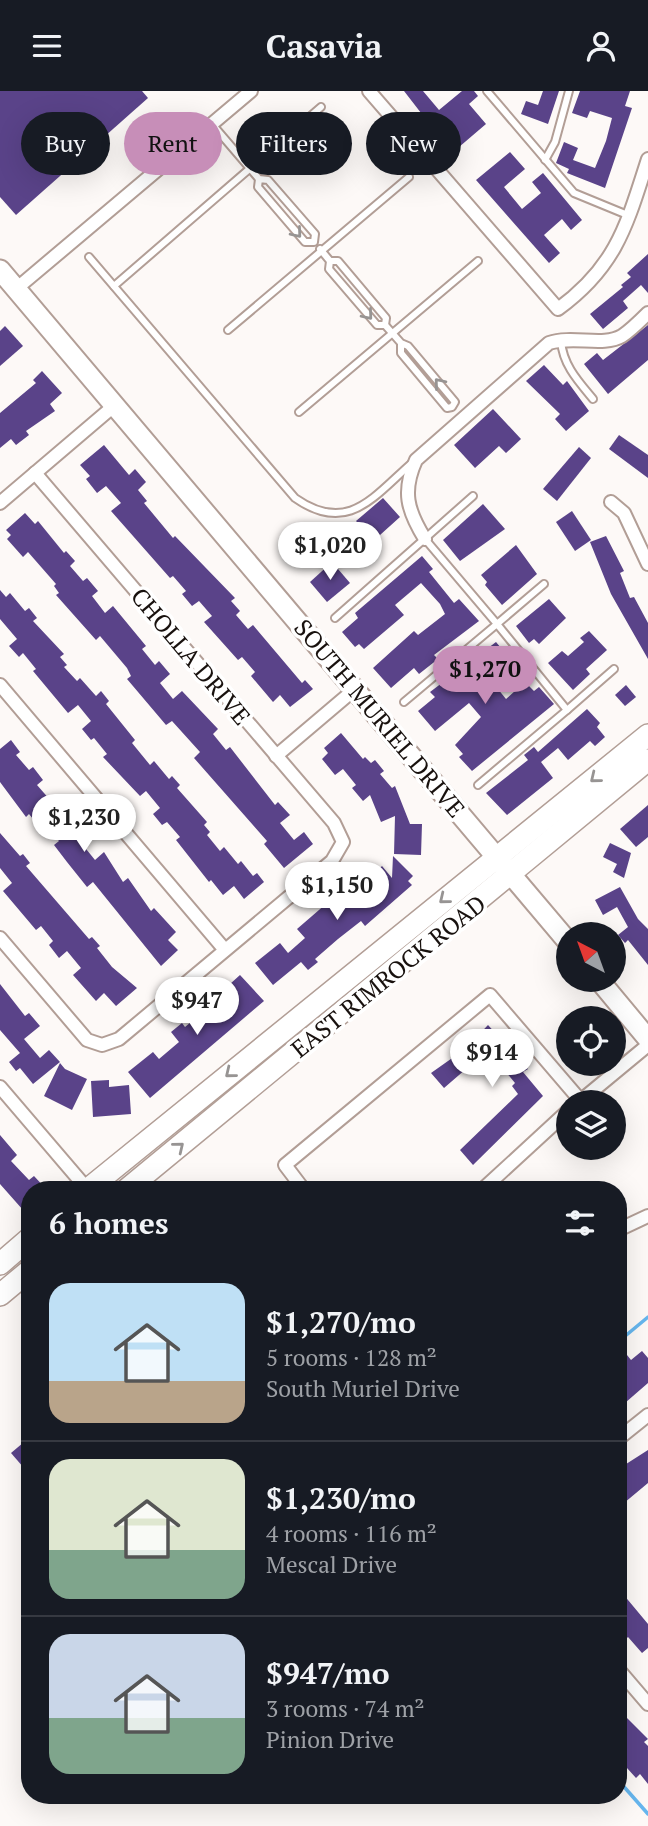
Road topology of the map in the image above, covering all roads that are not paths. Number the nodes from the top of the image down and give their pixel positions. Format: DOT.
graph roads {
  1 [pos="251,91"];
  2 [pos="369,91"];
  3 [pos="487,91"];
  4 [pos="569,91"];
  5 [pos="321,107"];
  6 [pos="315,112"];
  7 [pos="222,116"];
  8 [pos="222,136"];
  9 [pos="236,153"];
  10 [pos="648,159"];
  11 [pos="545,160"];
  12 [pos="146,175"];
  13 [pos="241,175"];
  14 [pos="255,175"];
  15 [pos="409,177"];
  16 [pos="258,179"];
  17 [pos="629,216"];
  18 [pos="314,242"];
  19 [pos="321,251"];
  20 [pos="89,257"];
  21 [pos="330,261"];
  22 [pos="478,261"];
  23 [pos="7,282"];
  24 [pos="114,286"];
  25 [pos="648,313"];
  26 [pos="385,325"];
  27 [pos="228,330"];
  28 [pos="393,334"];
  29 [pos="561,339"];
  30 [pos="593,399"];
  31 [pos="115,405"];
  32 [pos="299,412"];
  33 [pos="462,419"];
  34 [pos="416,460"];
  35 [pos="35,473"];
  36 [pos="473,496"];
  37 [pos="611,502"];
  38 [pos="0,503"];
  39 [pos="425,540"];
  40 [pos="648,564"];
  41 [pos="544,584"];
  42 [pos="335,618"];
  43 [pos="497,624"];
  44 [pos="614,669"];
  45 [pos="0,685"];
  46 [pos="355,689"];
  47 [pos="404,702"];
  48 [pos="567,710"];
  49 [pos="648,735"];
  50 [pos="276,756"];
  51 [pos="648,760"];
  52 [pos="478,785"];
  53 [pos="497,855"];
  54 [pos="512,874"];
  55 [pos="556,927"];
  56 [pos="0,938"];
  57 [pos="225,950"];
  58 [pos="609,992"];
  59 [pos="648,1039"];
  60 [pos="648,1045"];
  61 [pos="0,1087"];
  62 [pos="570,1090"];
  63 [pos="593,1090"];
  64 [pos="556,1122"];
  65 [pos="80,1181"];
  66 [pos="99,1181"];
  67 [pos="137,1181"];
  68 [pos="297,1181"];
  69 [pos="492,1181"];
  70 [pos="648,1216"];
  71 [pos="627,1226"];
  72 [pos="21,1246"];
  73 [pos="0,1264"];
  74 [pos="21,1277"];
  75 [pos="0,1294"];
  76 [pos="648,1415"];
  77 [pos="627,1432"];
  78 [pos="627,1680"];
  79 [pos="648,1704"];
  1 -- 7 [label="street"];
  2 -- 17 [label="street"];
  3 -- 11 [label="lane"];
  4 -- 11 [label="lane"];
  5 -- 6 [label="lane"];
  8 -- 9 [label="lane"];
  10 -- 17 [label="street"];
  11 -- 17 [label="lane"];
  12 -- 23 [label="street"];
  13 -- 24 [label="lane"];
  14 -- 16 [label="lane"];
  15 -- 19 [label="lane"];
  16 -- 18 [label="lane"];
  16 -- 18 [label="lane, one-way"];
  18 -- 19 [label="lane"];
  19 -- 21 [label="lane"];
  19 -- 27 [label="lane"];
  20 -- 24 [label="lane"];
  21 -- 26 [label="lane"];
  21 -- 26 [label="lane, one-way"];
  22 -- 28 [label="lane"];
  23 -- 31 [label="main road, SOUTH MURIEL DRIVE"];
  24 -- 34 [label="lane"];
  25 -- 29 [label="street"];
  26 -- 28 [label="lane"];
  28 -- 32 [label="lane"];
  28 -- 33 [label="lane"];
  29 -- 30 [label="lane"];
  29 -- 33 [label="street"];
  31 -- 35 [label="street"];
  31 -- 46 [label="main road, SOUTH MURIEL DRIVE"];
  33 -- 34 [label="street"];
  34 -- 39 [label="street"];
  35 -- 38 [label="street"];
  35 -- 50 [label="street, CHOLLA DRIVE"];
  36 -- 39 [label="lane"];
  37 -- 40 [label="street"];
  39 -- 42 [label="lane"];
  39 -- 43 [label="lane"];
  41 -- 43 [label="lane"];
  43 -- 47 [label="lane"];
  43 -- 48 [label="lane"];
  44 -- 48 [label="lane"];
  45 -- 57 [label="street"];
  46 -- 50 [label="street"];
  46 -- 53 [label="main road, SOUTH MURIEL DRIVE"];
  48 -- 52 [label="lane"];
  49 -- 53 [label="main road, EAST RIMROCK ROAD, one-way"];
  50 -- 57 [label="street, CHOLLA DRIVE"];
  51 -- 54 [label="main road, EAST RIMROCK ROAD"];
  53 -- 54 [label="main road, SOUTH MURIEL DRIVE"];
  53 -- 66 [label="main road, EAST RIMROCK ROAD, one-way"];
  54 -- 55 [label="main road, SOUTH MURIEL DRIVE"];
  67 -- 54 [label="main road, EAST RIMROCK ROAD, one-way"];
  56 -- 57 [label="street"];
  58 -- 59 [label="main road"];
  60 -- 63 [label="street"];
  61 -- 65 [label="street"];
  62 -- 68 [label="street"];
  64 -- 69 [label="street"];
  70 -- 71 [label="street"];
  72 -- 73 [label="main road"];
  74 -- 75 [label="main road"];
  76 -- 77 [label="street"];
  78 -- 79 [label="street"];
}
